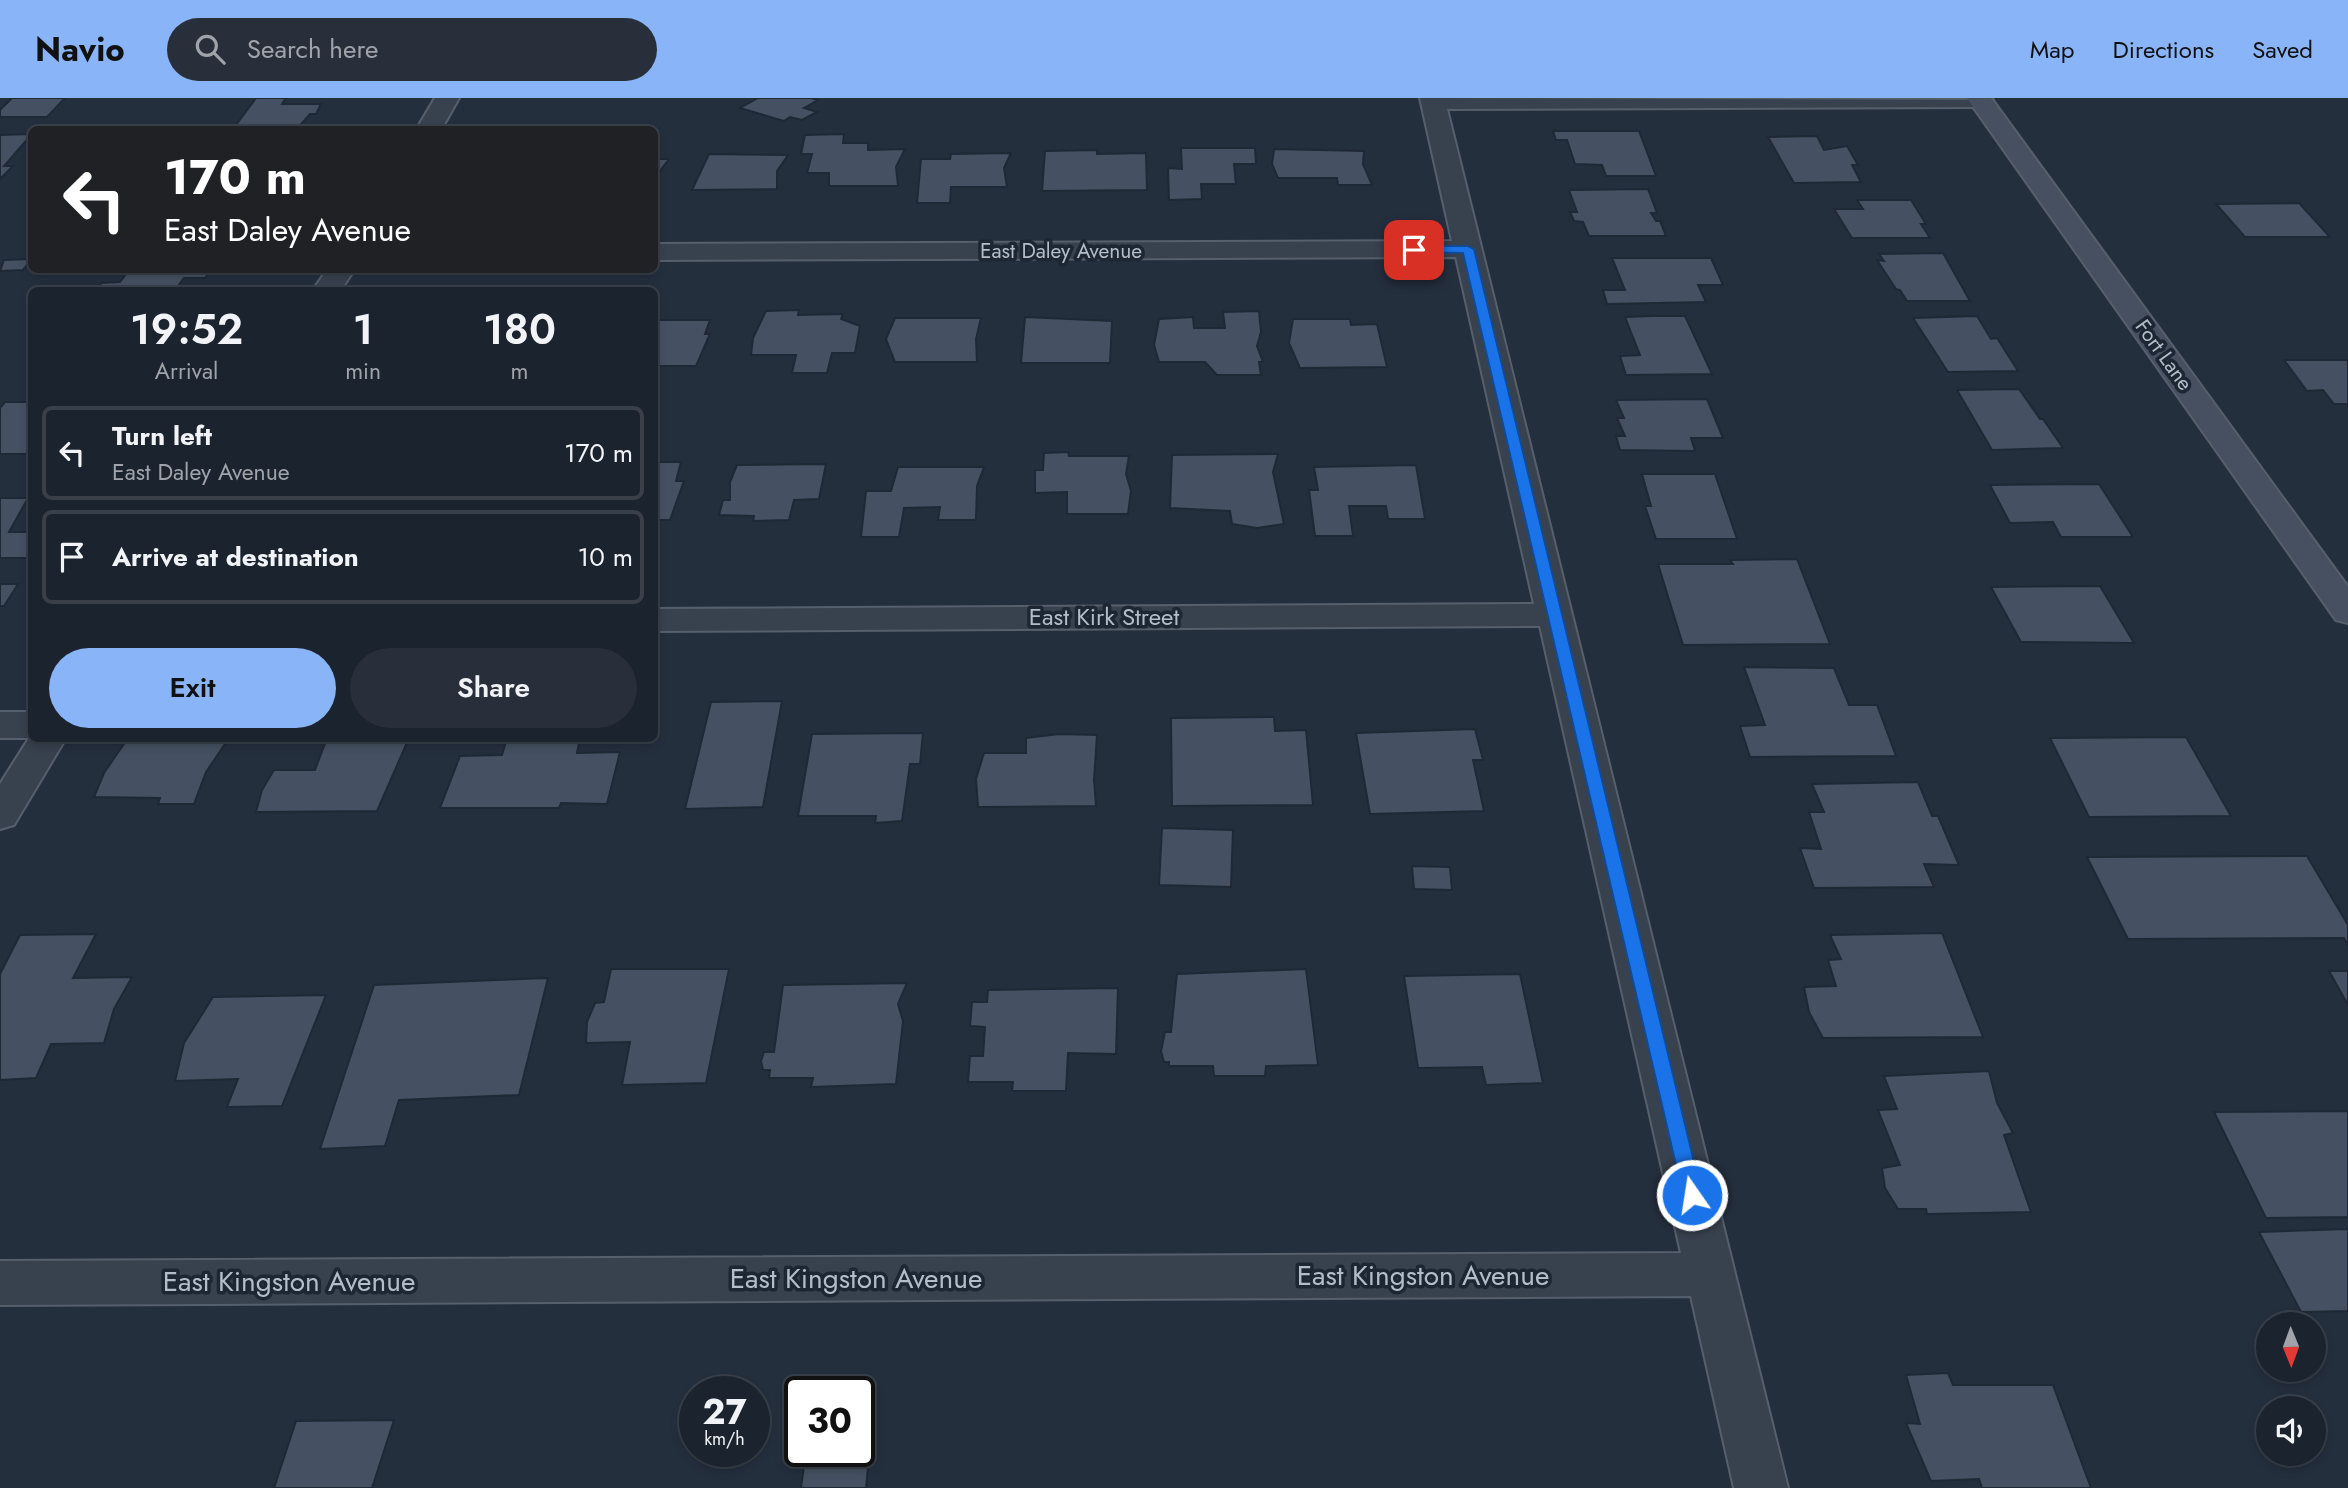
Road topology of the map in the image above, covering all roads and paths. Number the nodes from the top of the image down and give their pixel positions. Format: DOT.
graph roads {
  1 [pos="447,98"];
  2 [pos="1980,99"];
  3 [pos="1432,100"];
  4 [pos="430,126"];
  5 [pos="1468,249"];
  6 [pos="658,252"];
  7 [pos="2348,612"];
  8 [pos="1554,615"];
  9 [pos="658,620"];
  10 [pos="0,725"];
  11 [pos="28,725"];
  12 [pos="46,742"];
  13 [pos="0,815"];
  14 [pos="1711,1273"];
  15 [pos="0,1283"];
  16 [pos="1762,1488"];
  1 -- 4 [label="street"];
  2 -- 3 [label="street"];
  2 -- 7 [label="main road, Fort Lane"];
  3 -- 5 [label="street"];
  5 -- 6 [label="street, East Daley Avenue"];
  5 -- 8 [label="street"];
  8 -- 9 [label="street, East Kirk Street"];
  8 -- 14 [label="street"];
  10 -- 11 [label="street"];
  12 -- 13 [label="street"];
  14 -- 15 [label="street, East Kingston Avenue"];
  14 -- 16 [label="street"];
}
